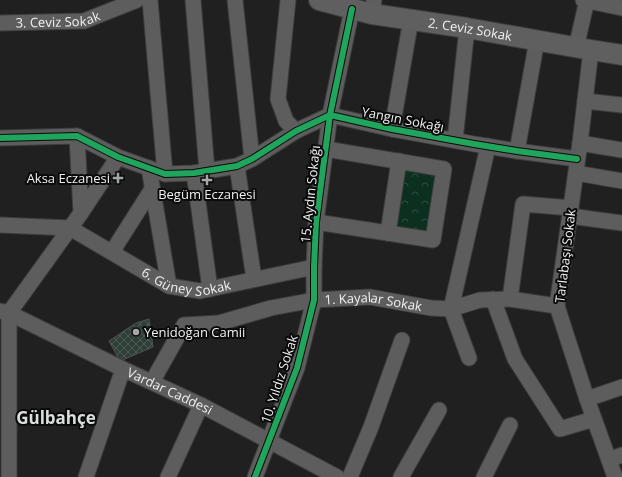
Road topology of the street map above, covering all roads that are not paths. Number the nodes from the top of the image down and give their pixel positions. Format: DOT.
graph roads {
  1 [pos="137,0"];
  2 [pos="150,0"];
  3 [pos="193,0"];
  4 [pos="235,0"];
  5 [pos="288,0"];
  6 [pos="319,0"];
  7 [pos="585,0"];
  8 [pos="373,7"];
  9 [pos="622,8"];
  10 [pos="352,9"];
  11 [pos="411,20"];
  12 [pos="0,23"];
  13 [pos="467,28"];
  14 [pos="537,40"];
  15 [pos="584,49"];
  16 [pos="622,55"];
  17 [pos="585,100"];
  18 [pos="622,105"];
  19 [pos="330,115"];
  20 [pos="392,129"];
  21 [pos="296,131"];
  22 [pos="77,136"];
  23 [pos="0,138"];
  24 [pos="454,140"];
  25 [pos="580,143"];
  26 [pos="488,146"];
  27 [pos="326,149"];
  28 [pos="622,150"];
  29 [pos="517,151"];
  30 [pos="118,157"];
  31 [pos="252,159"];
  32 [pos="399,161"];
  33 [pos="237,166"];
  34 [pos="576,166"];
  35 [pos="149,168"];
  36 [pos="201,172"];
  37 [pos="164,174"];
  38 [pos="622,181"];
  39 [pos="152,189"];
  40 [pos="570,212"];
  41 [pos="81,213"];
  42 [pos="316,222"];
  43 [pos="622,224"];
  44 [pos="0,225"];
  45 [pos="70,228"];
  46 [pos="388,233"];
  47 [pos="112,252"];
  48 [pos="314,267"];
  49 [pos="254,278"];
  50 [pos="169,286"];
  51 [pos="210,289"];
  52 [pos="510,298"];
  53 [pos="493,299"];
  54 [pos="314,300"];
  55 [pos="557,306"];
  56 [pos="451,309"];
  57 [pos="4,312"];
  58 [pos="402,340"];
  59 [pos="469,358"];
  60 [pos="123,369"];
  61 [pos="152,382"];
  62 [pos="622,387"];
  63 [pos="587,399"];
  64 [pos="201,405"];
  65 [pos="439,410"];
  66 [pos="594,419"];
  67 [pos="4,421"];
  68 [pos="510,425"];
  69 [pos="269,440"];
  70 [pos="615,457"];
  71 [pos="9,477"];
  72 [pos="86,477"];
  73 [pos="168,477"];
  74 [pos="255,477"];
  75 [pos="337,477"];
  76 [pos="350,477"];
  77 [pos="401,477"];
  78 [pos="484,477"];
  79 [pos="615,477"];
  1 -- 12 [label="street, 3. Ceviz Sokak"];
  2 -- 37 [label="street"];
  3 -- 36 [label="street"];
  4 -- 31 [label="street"];
  5 -- 21 [label="street"];
  6 -- 10 [label="main road, 2. Ceviz Sokak"];
  7 -- 9 [label="street"];
  7 -- 15 [label="street, Tarlabaşı Sokak"];
  8 -- 10 [label="main road, 2. Ceviz Sokak"];
  8 -- 11 [label="main road, 2. Ceviz Sokak"];
  10 -- 19 [label="street, 15. Aydın Sokağı"];
  11 -- 13 [label="main road, 2. Ceviz Sokak"];
  11 -- 20 [label="street"];
  13 -- 14 [label="main road, 2. Ceviz Sokak"];
  13 -- 24 [label="street"];
  14 -- 15 [label="main road, 2. Ceviz Sokak"];
  14 -- 29 [label="street"];
  15 -- 16 [label="main road, 2. Ceviz Sokak"];
  15 -- 17 [label="street, Tarlabaşı Sokak"];
  17 -- 18 [label="street"];
  17 -- 25 [label="street, Tarlabaşı Sokak"];
  19 -- 20 [label="street, Yangın Sokağı"];
  19 -- 21 [label="street"];
  19 -- 27 [label="street, 15. Aydın Sokağı"];
  20 -- 24 [label="street, Yangın Sokağı"];
  21 -- 31 [label="street"];
  22 -- 23 [label="street"];
  22 -- 30 [label="street"];
  22 -- 41 [label="street"];
  24 -- 26 [label="street, Yangın Sokağı"];
  25 -- 28 [label="street"];
  25 -- 34 [label="street, Tarlabaşı Sokak"];
  26 -- 29 [label="street, Yangın Sokağı"];
  26 -- 56 [label="street"];
  27 -- 32 [label="street"];
  27 -- 42 [label="street, 15. Aydın Sokağı"];
  29 -- 34 [label="street, Yangın Sokağı"];
  30 -- 35 [label="street"];
  30 -- 41 [label="street"];
  31 -- 33 [label="street"];
  32 -- 46 [label="street"];
  32 -- 46 [label="street"];
  33 -- 36 [label="street"];
  33 -- 49 [label="street"];
  34 -- 38 [label="street, Yangın Sokağı"];
  34 -- 40 [label="street, Tarlabaşı Sokak"];
  35 -- 37 [label="street"];
  35 -- 39 [label="street"];
  36 -- 37 [label="street"];
  36 -- 51 [label="street"];
  39 -- 47 [label="street"];
  39 -- 50 [label="street"];
  40 -- 43 [label="street"];
  40 -- 52 [label="street"];
  40 -- 55 [label="street, Tarlabaşı Sokak"];
  41 -- 45 [label="street"];
  42 -- 46 [label="street"];
  42 -- 48 [label="street, 15. Aydın Sokağı"];
  44 -- 45 [label="street"];
  45 -- 47 [label="street, 6. Güney Sokak"];
  45 -- 57 [label="street"];
  47 -- 50 [label="street, 6. Güney Sokak"];
  48 -- 49 [label="street, 6. Güney Sokak"];
  48 -- 54 [label="street, 15. Aydın Sokağı"];
  49 -- 51 [label="street, 6. Güney Sokak"];
  50 -- 51 [label="street, 6. Güney Sokak"];
  52 -- 53 [label="street, 1. Kayalar Sokak"];
  52 -- 55 [label="street, 1. Kayalar Sokak"];
  53 -- 56 [label="street, 1. Kayalar Sokak"];
  53 -- 66 [label="street"];
  54 -- 56 [label="street, 1. Kayalar Sokak"];
  54 -- 61 [label="street, 1. Kayalar Sokak"];
  54 -- 69 [label="street, 10. Yıldız Sokak"];
  55 -- 63 [label="street, Tarlabaşı Sokak"];
  56 -- 59 [label="street"];
  57 -- 60 [label="street, Vardar Caddesi"];
  57 -- 67 [label="street"];
  58 -- 76 [label="street"];
  60 -- 61 [label="street, Vardar Caddesi"];
  60 -- 72 [label="street"];
  61 -- 64 [label="street, Vardar Caddesi"];
  62 -- 63 [label="street"];
  63 -- 66 [label="street, Tarlabaşı Sokak"];
  64 -- 69 [label="street, Vardar Caddesi"];
  64 -- 73 [label="street"];
  65 -- 77 [label="street"];
  66 -- 70 [label="street, Tarlabaşı Sokak"];
  67 -- 71 [label="street"];
  68 -- 78 [label="street"];
  69 -- 74 [label="street, 10. Yıldız Sokak"];
  69 -- 75 [label="street, Vardar Caddesi"];
  70 -- 79 [label="street, Tarlabaşı Sokak"];
}
